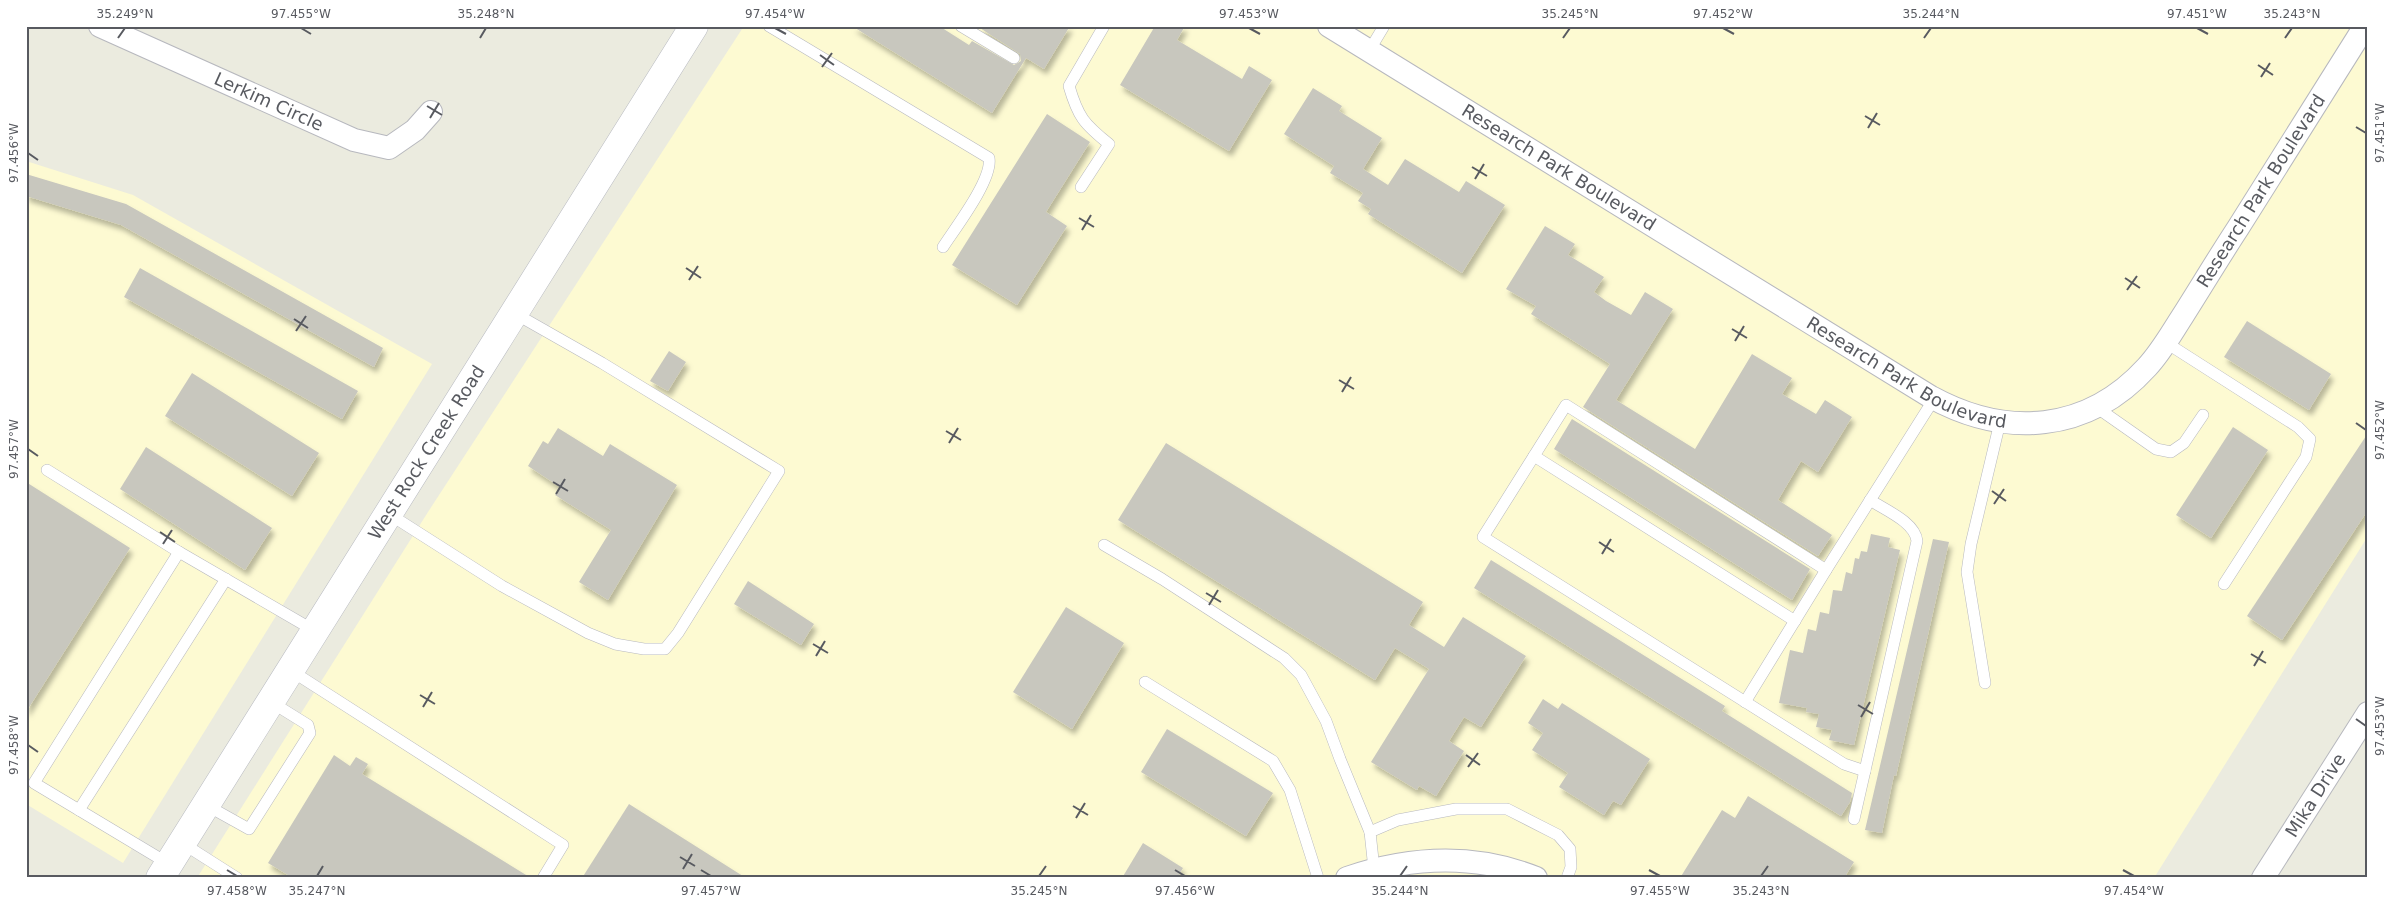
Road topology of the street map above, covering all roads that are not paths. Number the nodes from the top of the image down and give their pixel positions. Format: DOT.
graph roads {
  1 [pos="100,26"];
  2 [pos="694,26"];
  3 [pos="769,26"];
  4 [pos="1104,26"];
  5 [pos="1329,26"];
  6 [pos="1384,26"];
  7 [pos="2365,26"];
  8 [pos="964,27"];
  9 [pos="1369,51"];
  10 [pos="1014,58"];
  11 [pos="431,112"];
  12 [pos="1081,187"];
  13 [pos="943,246"];
  14 [pos="514,313"];
  15 [pos="2165,342"];
  16 [pos="1934,399"];
  17 [pos="2096,407"];
  18 [pos="2203,415"];
  19 [pos="2000,422"];
  20 [pos="1534,456"];
  21 [pos="47,470"];
  22 [pos="1870,500"];
  23 [pos="389,514"];
  24 [pos="1104,545"];
  25 [pos="179,552"];
  26 [pos="1826,570"];
  27 [pos="226,580"];
  28 [pos="2224,584"];
  29 [pos="1795,621"];
  30 [pos="315,631"];
  31 [pos="290,670"];
  32 [pos="1145,682"];
  33 [pos="1985,683"];
  34 [pos="271,702"];
  35 [pos="1745,702"];
  36 [pos="2368,713"];
  37 [pos="1865,771"];
  38 [pos="30,781"];
  39 [pos="206,806"];
  40 [pos="79,810"];
  41 [pos="1854,819"];
  42 [pos="1370,832"];
  43 [pos="171,861"];
  44 [pos="1374,869"];
  45 [pos="233,877"];
  46 [pos="543,878"];
  47 [pos="1318,878"];
  48 [pos="1347,878"];
  49 [pos="1536,878"];
  50 [pos="1567,878"];
  51 [pos="2262,878"];
  1 -- 11 [label="street, Lerkim Circle"];
  2 -- 14 [label="main road, West Rock Creek Road"];
  3 -- 13 [label="lane"];
  4 -- 12 [label="lane"];
  5 -- 9 [label="street, Research Park Boulevard"];
  6 -- 9 [label="lane"];
  7 -- 15 [label="street, Research Park Boulevard"];
  8 -- 10 [label="lane"];
  9 -- 16 [label="street, Research Park Boulevard"];
  14 -- 23 [label="main road, West Rock Creek Road"];
  14 -- 23 [label="lane"];
  15 -- 17 [label="street, Research Park Boulevard"];
  15 -- 28 [label="lane"];
  16 -- 19 [label="street, Research Park Boulevard"];
  16 -- 22 [label="lane"];
  17 -- 18 [label="lane"];
  17 -- 19 [label="street, Research Park Boulevard"];
  19 -- 33 [label="lane"];
  20 -- 26 [label="lane"];
  20 -- 29 [label="lane"];
  20 -- 35 [label="lane"];
  21 -- 25 [label="lane"];
  22 -- 26 [label="lane"];
  22 -- 37 [label="lane"];
  23 -- 30 [label="main road, West Rock Creek Road"];
  24 -- 42 [label="lane"];
  25 -- 27 [label="lane"];
  25 -- 38 [label="lane"];
  26 -- 29 [label="lane"];
  27 -- 30 [label="lane"];
  27 -- 40 [label="lane"];
  29 -- 35 [label="lane"];
  30 -- 31 [label="main road, West Rock Creek Road"];
  31 -- 34 [label="main road, West Rock Creek Road"];
  31 -- 46 [label="lane"];
  32 -- 47 [label="lane"];
  34 -- 39 [label="main road, West Rock Creek Road"];
  34 -- 39 [label="lane"];
  35 -- 37 [label="lane"];
  36 -- 51 [label="street, Mika Drive"];
  37 -- 41 [label="lane"];
  38 -- 40 [label="lane"];
  39 -- 43 [label="main road, West Rock Creek Road"];
  40 -- 43 [label="lane"];
  42 -- 44 [label="lane"];
  42 -- 50 [label="lane"];
  43 -- 45 [label="lane"];
  44 -- 48 [label="street"];
  44 -- 49 [label="street"];
}
